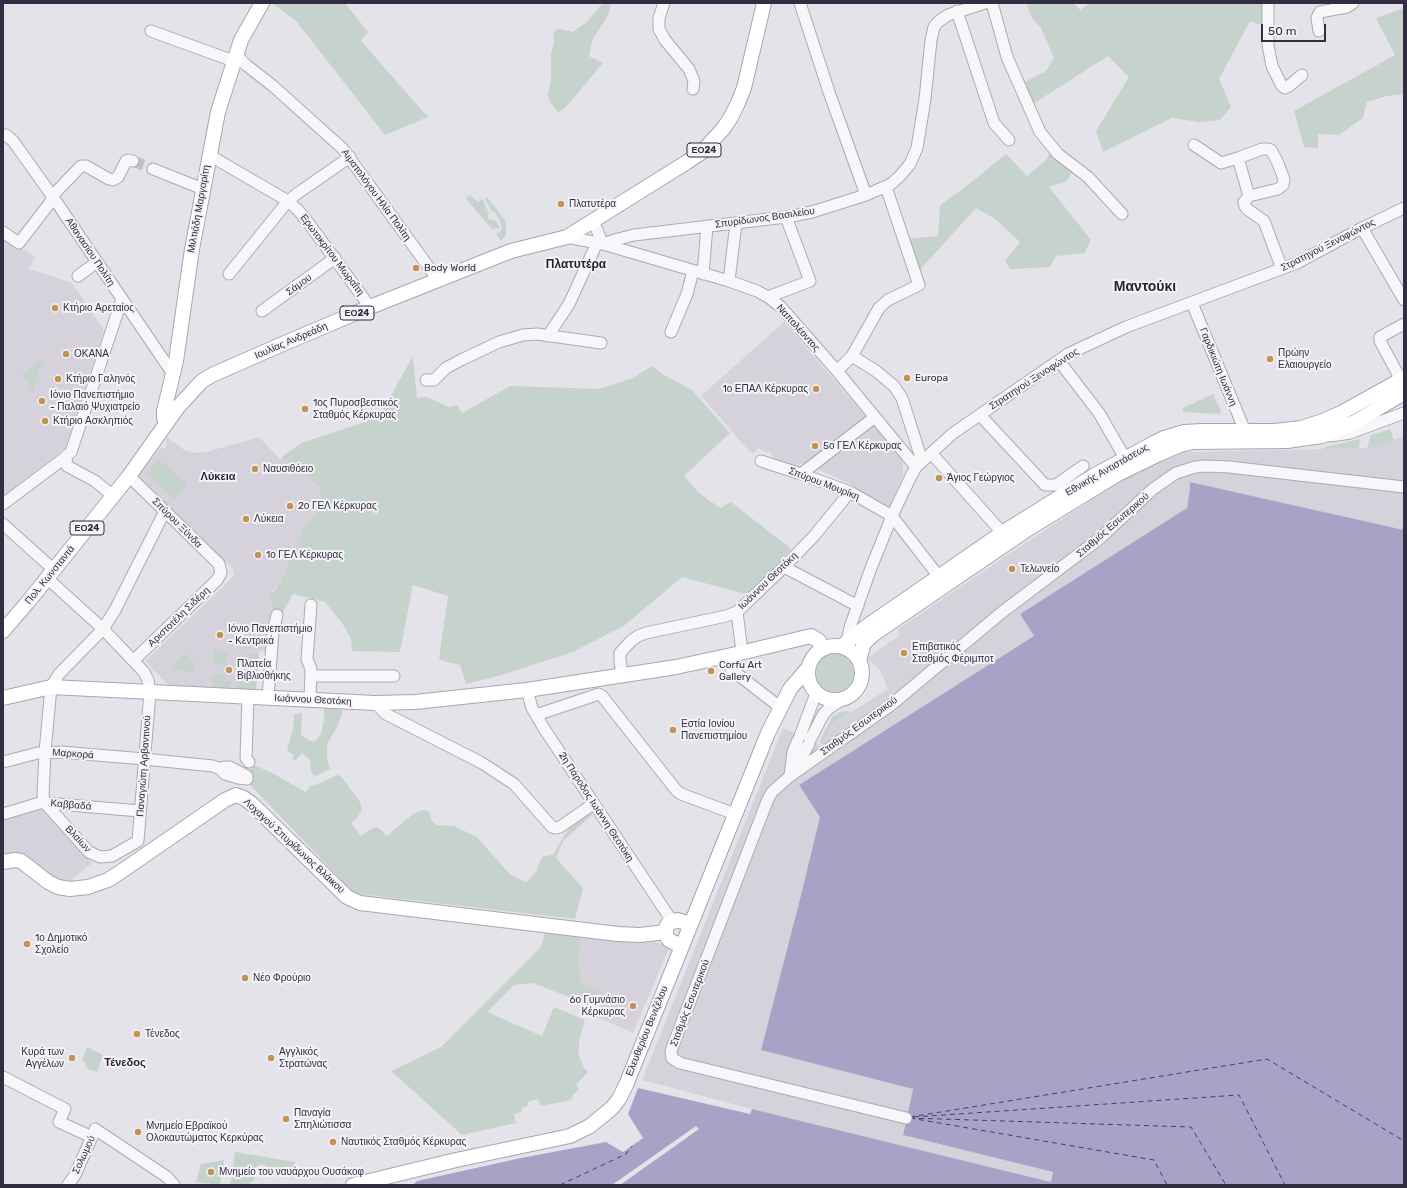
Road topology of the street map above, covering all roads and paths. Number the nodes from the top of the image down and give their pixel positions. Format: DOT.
graph roads {
  1 [pos="262,3"];
  2 [pos="664,3"];
  3 [pos="764,3"];
  4 [pos="800,3"];
  5 [pos="986,3"];
  6 [pos="992,3"];
  7 [pos="1268,3"];
  8 [pos="1353,3"];
  9 [pos="957,11"];
  10 [pos="151,31"];
  11 [pos="1319,31"];
  12 [pos="237,53"];
  13 [pos="1302,75"];
  14 [pos="694,89"];
  15 [pos="3,135"];
  16 [pos="1009,140"];
  17 [pos="1194,145"];
  18 [pos="209,155"];
  19 [pos="350,157"];
  20 [pos="1238,158"];
  21 [pos="133,161"];
  22 [pos="153,169"];
  23 [pos="886,187"];
  24 [pos="203,188"];
  25 [pos="866,195"];
  26 [pos="52,196"];
  27 [pos="1249,196"];
  28 [pos="288,201"];
  29 [pos="1404,208"];
  30 [pos="1122,214"];
  31 [pos="786,217"];
  32 [pos="593,221"];
  33 [pos="736,223"];
  34 [pos="707,226"];
  35 [pos="1362,228"];
  36 [pos="3,232"];
  37 [pos="567,237"];
  38 [pos="600,244"];
  39 [pos="335,258"];
  40 [pos="97,262"];
  41 [pos="1282,269"];
  42 [pos="698,272"];
  43 [pos="229,274"];
  44 [pos="78,276"];
  45 [pos="438,280"];
  46 [pos="730,281"];
  47 [pos="768,297"];
  48 [pos="1403,297"];
  49 [pos="122,299"];
  50 [pos="1192,303"];
  51 [pos="370,307"];
  52 [pos="262,311"];
  53 [pos="1404,324"];
  54 [pos="671,332"];
  55 [pos="548,336"];
  56 [pos="601,343"];
  57 [pos="852,356"];
  58 [pos="1059,361"];
  59 [pos="837,371"];
  60 [pos="172,378"];
  61 [pos="426,380"];
  62 [pos="1403,384"];
  63 [pos="188,395"];
  64 [pos="1404,413"];
  65 [pos="980,416"];
  66 [pos="874,417"];
  67 [pos="167,422"];
  68 [pos="1236,435"];
  69 [pos="1322,436"];
  70 [pos="931,453"];
  71 [pos="67,455"];
  72 [pos="761,461"];
  73 [pos="1128,463"];
  74 [pos="919,464"];
  75 [pos="1083,466"];
  76 [pos="801,474"];
  77 [pos="129,476"];
  78 [pos="1404,488"];
  79 [pos="850,492"];
  80 [pos="1063,494"];
  81 [pos="113,496"];
  82 [pos="3,504"];
  83 [pos="166,511"];
  84 [pos="892,516"];
  85 [pos="3,524"];
  86 [pos="1006,537"];
  87 [pos="784,567"];
  88 [pos="221,573"];
  89 [pos="50,574"];
  90 [pos="942,581"];
  91 [pos="311,605"];
  92 [pos="858,606"];
  93 [pos="737,612"];
  94 [pos="277,615"];
  95 [pos="103,629"];
  96 [pos="3,630"];
  97 [pos="845,644"];
  98 [pos="820,650"];
  99 [pos="742,652"];
  100 [pos="134,660"];
  101 [pos="859,660"];
  102 [pos="808,668"];
  103 [pos="731,669"];
  104 [pos="311,676"];
  105 [pos="394,676"];
  106 [pos="622,676"];
  107 [pos="51,687"];
  108 [pos="527,690"];
  109 [pos="150,692"];
  110 [pos="248,697"];
  111 [pos="819,697"];
  112 [pos="3,698"];
  113 [pos="268,698"];
  114 [pos="843,699"];
  115 [pos="310,700"];
  116 [pos="375,703"];
  117 [pos="783,704"];
  118 [pos="536,715"];
  119 [pos="804,740"];
  120 [pos="45,752"];
  121 [pos="144,759"];
  122 [pos="3,762"];
  123 [pos="249,762"];
  124 [pos="220,769"];
  125 [pos="790,776"];
  126 [pos="45,803"];
  127 [pos="593,804"];
  128 [pos="140,811"];
  129 [pos="3,814"];
  130 [pos="735,814"];
  131 [pos="138,841"];
  132 [pos="3,862"];
  133 [pos="690,924"];
  134 [pos="669,927"];
  135 [pos="681,946"];
  136 [pos="3,1077"];
  137 [pos="906,1118"];
  138 [pos="95,1130"];
  139 [pos="68,1185"];
  140 [pos="174,1185"];
  141 [pos="353,1185"];
  1 -- 12 [label="main road, Μιλτιάδη Μαργαρίτη"];
  2 -- 14 [label="street"];
  3 -- 32 [label="main road, ΕΟ24"];
  4 -- 25 [label="street"];
  5 -- 9 [label="street, Σπυρίδωνος Βασιλείου"];
  6 -- 30 [label="street"];
  7 -- 13 [label="street"];
  8 -- 11 [label="street"];
  9 -- 16 [label="street"];
  9 -- 23 [label="street, Σπυρίδωνος Βασιλείου"];
  10 -- 12 [label="street"];
  12 -- 18 [label="main road, Μιλτιάδη Μαργαρίτη"];
  12 -- 19 [label="street, Αιματολόγου Ηλία Πολίτη"];
  15 -- 26 [label="street, Αθανασίου Πολίτη"];
  17 -- 20 [label="street"];
  18 -- 24 [label="main road, Μιλτιάδη Μαργαρίτη"];
  18 -- 28 [label="street, Ερωτοκρίτου Μωραΐτη"];
  19 -- 28 [label="street"];
  19 -- 45 [label="street, Αιματολόγου Ηλία Πολίτη"];
  20 -- 27 [label="street"];
  20 -- 27 [label="street"];
  21 -- 26 [label="street"];
  22 -- 24 [label="street"];
  23 -- 25 [label="street, Σπυρίδωνος Βασιλείου"];
  23 -- 57 [label="street"];
  24 -- 60 [label="main road, Μιλτιάδη Μαργαρίτη"];
  25 -- 31 [label="street, Σπυρίδωνος Βασιλείου"];
  26 -- 36 [label="street"];
  26 -- 40 [label="street, Αθανασίου Πολίτη"];
  27 -- 41 [label="street"];
  28 -- 39 [label="street, Ερωτοκρίτου Μωραΐτη"];
  28 -- 43 [label="street"];
  29 -- 35 [label="street, Στρατηγού Ξενοφώντος"];
  31 -- 33 [label="street, Σπυρίδωνος Βασιλείου"];
  31 -- 47 [label="street"];
  32 -- 37 [label="main road, ΕΟ24"];
  32 -- 38 [label="street"];
  33 -- 34 [label="street, Σπυρίδωνος Βασιλείου"];
  33 -- 46 [label="street"];
  34 -- 38 [label="street, Σπυρίδωνος Βασιλείου"];
  34 -- 42 [label="street"];
  35 -- 41 [label="street, Στρατηγού Ξενοφώντος"];
  35 -- 48 [label="street"];
  37 -- 38 [label="street, Ναπολέοντος"];
  37 -- 45 [label="main road, Ιουλίας Ανδρεάδη / ΕΟ24"];
  38 -- 42 [label="street, Ναπολέοντος"];
  38 -- 55 [label="street"];
  39 -- 51 [label="street, Ερωτοκρίτου Μωραΐτη"];
  39 -- 52 [label="street, Σάμου"];
  40 -- 44 [label="street"];
  40 -- 49 [label="street, Αθανασίου Πολίτη"];
  41 -- 50 [label="street, Στρατηγού Ξενοφώντος"];
  42 -- 46 [label="street, Ναπολέοντος"];
  42 -- 54 [label="street"];
  45 -- 51 [label="main road, Ιουλίας Ανδρεάδη / ΕΟ24"];
  46 -- 47 [label="street, Ναπολέοντος"];
  47 -- 59 [label="street, Ναπολέοντος"];
  49 -- 60 [label="street, Αθανασίου Πολίτη"];
  49 -- 71 [label="street"];
  50 -- 58 [label="street, Στρατηγού Ξενοφώντος"];
  50 -- 68 [label="street, Γαρδικιώτη Ιωάννη"];
  51 -- 63 [label="main road, Ιουλίας Ανδρεάδη / ΕΟ24"];
  53 -- 62 [label="street"];
  55 -- 56 [label="street"];
  55 -- 61 [label="street"];
  57 -- 59 [label="street"];
  57 -- 74 [label="street"];
  58 -- 65 [label="street, Στρατηγού Ξενοφώντος"];
  58 -- 73 [label="street"];
  59 -- 66 [label="street, Ναπολέοντος"];
  60 -- 63 [label="main road"];
  60 -- 67 [label="main road, Μιλτιάδη Μαργαρίτη"];
  62 -- 68 [label="main road, Εθνικής Αντιστάσεως"];
  62 -- 69 [label="main road, Εθνικής Αντιστάσεως"];
  63 -- 67 [label="main road, Ιουλίας Ανδρεάδη / ΕΟ24"];
  64 -- 69 [label="street"];
  65 -- 70 [label="street, Στρατηγού Ξενοφώντος"];
  65 -- 80 [label="street"];
  66 -- 74 [label="street, Ναπολέοντος"];
  66 -- 76 [label="street"];
  67 -- 77 [label="main road, Πολ. Κωνσταντά / ΕΟ24"];
  68 -- 69 [label="main road, Εθνικής Αντιστάσεως"];
  68 -- 73 [label="main road, Εθνικής Αντιστάσεως"];
  70 -- 74 [label="street, Στρατηγού Ξενοφώντος"];
  70 -- 86 [label="street"];
  71 -- 81 [label="street"];
  71 -- 82 [label="street"];
  72 -- 76 [label="street, Σπύρου Μουρίκη"];
  73 -- 80 [label="main road, Εθνικής Αντιστάσεως"];
  74 -- 84 [label="street, Στρατηγού Ξενοφώντος"];
  75 -- 80 [label="street"];
  76 -- 79 [label="street, Σπύρου Μουρίκη"];
  77 -- 81 [label="main road, Πολ. Κωνσταντά / ΕΟ24"];
  77 -- 83 [label="street, Σπύρου Ξύνδα"];
  78 -- 125 [label="street, Σταθμός Εσωτερικού"];
  79 -- 84 [label="street, Σπύρου Μουρίκη"];
  79 -- 87 [label="street, Ιωάννου Θεοτόκη"];
  80 -- 86 [label="main road, Εθνικής Αντιστάσεως"];
  81 -- 89 [label="main road, Πολ. Κωνσταντά / ΕΟ24"];
  83 -- 88 [label="street, Σπύρου Ξύνδα"];
  83 -- 95 [label="street"];
  84 -- 90 [label="street, Σπύρου Μουρίκη"];
  84 -- 92 [label="street, Στρατηγού Ξενοφώντος"];
  85 -- 89 [label="street"];
  86 -- 90 [label="main road, Εθνικής Αντιστάσεως"];
  87 -- 92 [label="street"];
  87 -- 93 [label="street, Ιωάννου Θεοτόκη"];
  88 -- 100 [label="street, Αριστοτέλη Σιδέρη"];
  89 -- 95 [label="street"];
  89 -- 96 [label="main road, Πολ. Κωνσταντά / ΕΟ24"];
  90 -- 97 [label="main road, Εθνικής Αντιστάσεως"];
  90 -- 101 [label="main road, Εθνικής Αντιστάσεως"];
  91 -- 104 [label="street"];
  92 -- 97 [label="street, Στρατηγού Ξενοφώντος"];
  93 -- 99 [label="street"];
  93 -- 106 [label="street, Ιωάννου Θεοτόκη"];
  94 -- 113 [label="street"];
  95 -- 100 [label="street"];
  95 -- 107 [label="street"];
  97 -- 98 [label="main road, Εθνικής Αντιστάσεως"];
  97 -- 101 [label="main road"];
  98 -- 99 [label="main road, Ιωάννου Θεοτόκη"];
  98 -- 102 [label="main road"];
  99 -- 106 [label="main road, Ιωάννου Θεοτόκη"];
  100 -- 109 [label="street"];
  101 -- 114 [label="main road, Εθνικής Αντιστάσεως"];
  102 -- 111 [label="main road"];
  102 -- 117 [label="main road, Ελευθερίου Βενιζέλου"];
  103 -- 117 [label="street"];
  104 -- 105 [label="street"];
  104 -- 115 [label="street"];
  106 -- 108 [label="main road, Ιωάννου Θεοτόκη"];
  107 -- 109 [label="main road, Ιωάννου Θεοτόκη"];
  107 -- 112 [label="main road, Ιωάννου Θεοτόκη"];
  107 -- 120 [label="street"];
  108 -- 116 [label="main road, Ιωάννου Θεοτόκη"];
  108 -- 118 [label="street, 2η Πάροδος Ιωάννη Θεοτόκη"];
  109 -- 110 [label="main road, Ιωάννου Θεοτόκη"];
  109 -- 121 [label="street, Παναγιώτη Αρβαντινού"];
  110 -- 113 [label="main road, Ιωάννου Θεοτόκη"];
  110 -- 123 [label="street"];
  111 -- 114 [label="main road"];
  111 -- 117 [label="main road"];
  111 -- 119 [label="street"];
  113 -- 115 [label="main road, Ιωάννου Θεοτόκη"];
  114 -- 119 [label="street"];
  115 -- 116 [label="main road, Ιωάννου Θεοτόκη"];
  116 -- 127 [label="street"];
  117 -- 130 [label="main road, Ελευθερίου Βενιζέλου"];
  118 -- 127 [label="street, 2η Πάροδος Ιωάννη Θεοτόκη"];
  118 -- 130 [label="street"];
  119 -- 125 [label="street"];
  120 -- 121 [label="street, Μαρκορά"];
  120 -- 122 [label="street, Μαρκορά"];
  120 -- 126 [label="street"];
  121 -- 124 [label="street, Μαρκορά"];
  121 -- 128 [label="street, Παναγιώτη Αρβαντινού"];
  125 -- 137 [label="street, Σταθμός Εσωτερικού"];
  126 -- 128 [label="street, Καββαδά"];
  126 -- 129 [label="street, Καββαδά"];
  126 -- 131 [label="street, Βλαίων"];
  127 -- 134 [label="street, 2η Πάροδος Ιωάννη Θεοτόκη"];
  128 -- 131 [label="street, Παναγιώτη Αρβαντινού"];
  130 -- 133 [label="main road, Ελευθερίου Βενιζέλου"];
  132 -- 134 [label="main road, Λοχαγού Σπυρίδωνος Βλάικου"];
  133 -- 134 [label="main road, Λοχαγού Σπυρίδωνος Βλάικου"];
  133 -- 135 [label="main road, Ελευθερίου Βενιζέλου"];
  134 -- 135 [label="main road"];
  135 -- 141 [label="main road, Ελευθερίου Βενιζέλου"];
  136 -- 138 [label="street"];
  138 -- 139 [label="street, Σολωμού"];
  138 -- 140 [label="street"];
}
